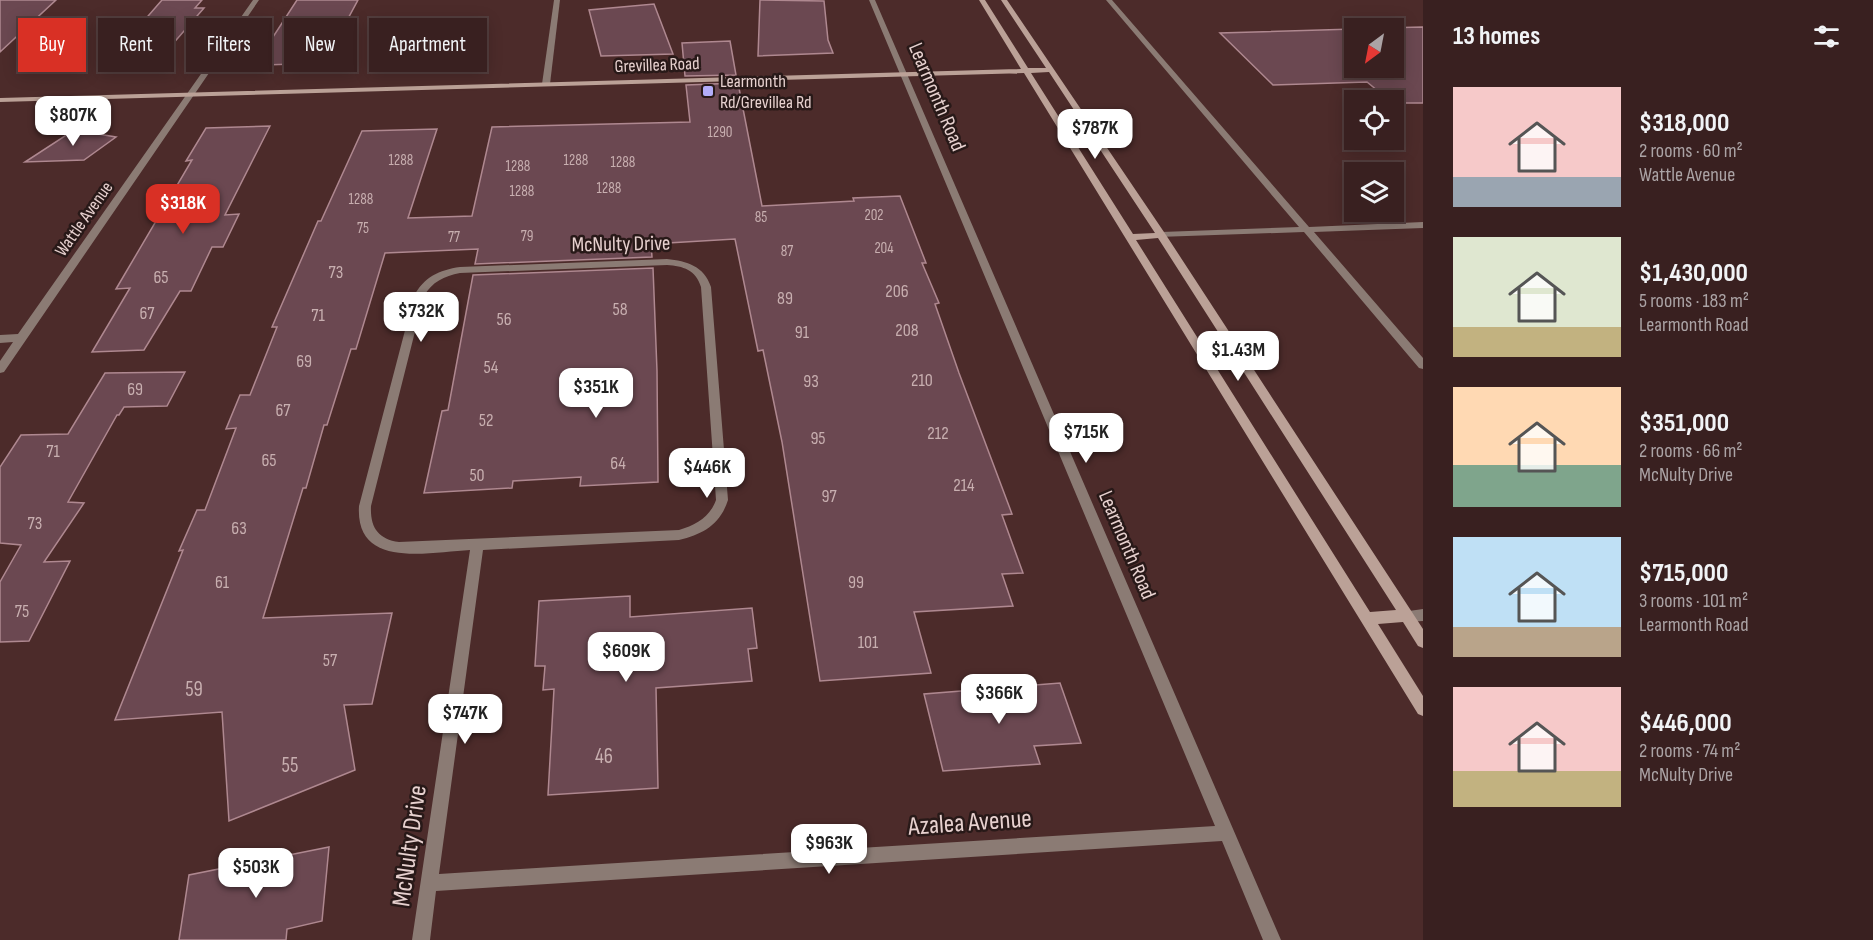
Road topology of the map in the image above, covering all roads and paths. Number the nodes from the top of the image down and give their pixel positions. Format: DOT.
graph roads {
  1 [pos="256,0"];
  2 [pos="557,0"];
  3 [pos="872,0"];
  4 [pos="982,0"];
  5 [pos="1004,0"];
  6 [pos="1109,0"];
  7 [pos="1027,70"];
  8 [pos="1050,70"];
  9 [pos="904,73"];
  10 [pos="546,84"];
  11 [pos="191,94"];
  12 [pos="0,100"];
  13 [pos="1423,225"];
  14 [pos="1306,229"];
  15 [pos="1161,235"];
  16 [pos="1131,237"];
  17 [pos="21,338"];
  18 [pos="0,339"];
  19 [pos="1423,365"];
  20 [pos="0,369"];
  21 [pos="477,546"];
  22 [pos="1423,615"];
  23 [pos="1407,616"];
  24 [pos="1367,618"];
  25 [pos="1423,640"];
  26 [pos="1423,709"];
  27 [pos="1226,833"];
  28 [pos="429,883"];
  29 [pos="421,940"];
  30 [pos="1272,940"];
  1 -- 11 [label="street, Wattle Avenue"];
  2 -- 10 [label="street"];
  3 -- 9 [label="street, Learmonth Road"];
  4 -- 7 [label="main road"];
  5 -- 8 [label="main road"];
  6 -- 14 [label="street"];
  7 -- 8 [label="main road, Grevillea Road"];
  7 -- 9 [label="main road, Grevillea Road"];
  7 -- 16 [label="main road"];
  8 -- 15 [label="main road"];
  9 -- 10 [label="main road, Grevillea Road"];
  9 -- 27 [label="street, Learmonth Road"];
  10 -- 11 [label="main road, Grevillea Road"];
  11 -- 12 [label="main road, Grevillea Road"];
  11 -- 17 [label="street, Wattle Avenue"];
  13 -- 14 [label="street"];
  14 -- 15 [label="street"];
  14 -- 19 [label="street"];
  15 -- 16 [label="main road"];
  15 -- 23 [label="main road"];
  16 -- 24 [label="main road"];
  17 -- 18 [label="street"];
  17 -- 20 [label="street, Wattle Avenue"];
  21 -- 21 [label="street, McNulty Drive"];
  21 -- 28 [label="street, McNulty Drive"];
  22 -- 23 [label="street"];
  23 -- 24 [label="main road"];
  23 -- 25 [label="main road"];
  24 -- 26 [label="main road"];
  27 -- 28 [label="street, Azalea Avenue"];
  27 -- 30 [label="street, Learmonth Road"];
  28 -- 29 [label="street, McNulty Drive"];
}
